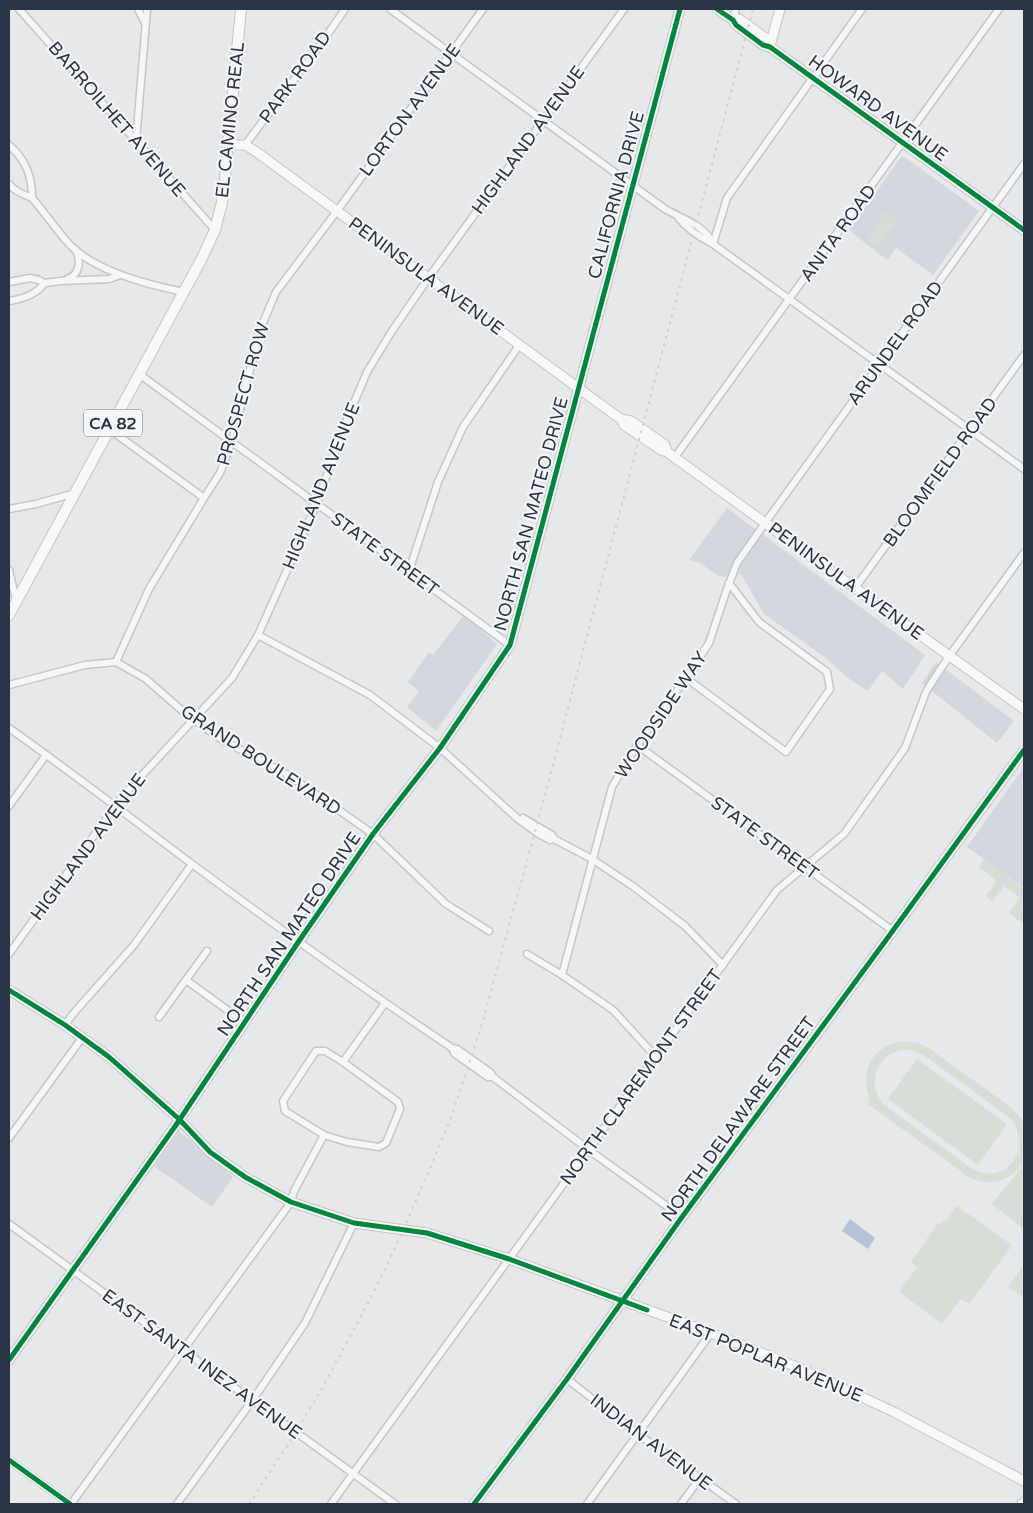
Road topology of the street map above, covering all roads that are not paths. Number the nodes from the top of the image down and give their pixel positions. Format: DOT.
graph roads {
  1 [pos="19,9"];
  2 [pos="138,9"];
  3 [pos="147,9"];
  4 [pos="241,9"];
  5 [pos="345,9"];
  6 [pos="390,9"];
  7 [pos="483,9"];
  8 [pos="624,9"];
  9 [pos="680,9"];
  10 [pos="718,9"];
  11 [pos="736,9"];
  12 [pos="780,9"];
  13 [pos="862,9"];
  14 [pos="1000,9"];
  15 [pos="733,20"];
  16 [pos="146,26"];
  17 [pos="770,47"];
  18 [pos="451,53"];
  19 [pos="812,77"];
  20 [pos="543,120"];
  21 [pos="136,141"];
  22 [pos="904,143"];
  23 [pos="9,145"];
  24 [pos="228,145"];
  25 [pos="245,145"];
  26 [pos="1024,164"];
  27 [pos="9,184"];
  28 [pos="633,186"];
  29 [pos="32,198"];
  30 [pos="993,207"];
  31 [pos="337,211"];
  32 [pos="214,230"];
  33 [pos="1024,230"];
  34 [pos="713,244"];
  35 [pos="75,249"];
  36 [pos="120,275"];
  37 [pos="429,278"];
  38 [pos="61,281"];
  39 [pos="9,282"];
  40 [pos="44,283"];
  41 [pos="184,292"];
  42 [pos="790,299"];
  43 [pos="9,301"];
  44 [pos="520,344"];
  45 [pos="1024,355"];
  46 [pos="880,364"];
  47 [pos="139,374"];
  48 [pos="578,387"];
  49 [pos="109,429"];
  50 [pos="970,430"];
  51 [pos="232,441"];
  52 [pos="671,454"];
  53 [pos="1024,469"];
  54 [pos="75,493"];
  55 [pos="204,498"];
  56 [pos="316,503"];
  57 [pos="9,509"];
  58 [pos="765,522"];
  59 [pos="1024,553"];
  60 [pos="9,570"];
  61 [pos="408,571"];
  62 [pos="729,583"];
  63 [pos="855,588"];
  64 [pos="16,602"];
  65 [pos="9,615"];
  66 [pos="258,635"];
  67 [pos="510,645"];
  68 [pos="950,655"];
  69 [pos="116,662"];
  70 [pos="686,678"];
  71 [pos="9,685"];
  72 [pos="1024,709"];
  73 [pos="193,719"];
  74 [pos="9,728"];
  75 [pos="637,746"];
  76 [pos="440,748"];
  77 [pos="1024,750"];
  78 [pos="46,754"];
  79 [pos="9,806"];
  80 [pos="116,806"];
  81 [pos="373,834"];
  82 [pos="592,859"];
  83 [pos="192,864"];
  84 [pos="804,866"];
  85 [pos="489,931"];
  86 [pos="893,931"];
  87 [pos="299,941"];
  88 [pos="207,951"];
  89 [pos="9,954"];
  90 [pos="527,954"];
  91 [pos="723,965"];
  92 [pos="562,975"];
  93 [pos="186,980"];
  94 [pos="9,990"];
  95 [pos="385,1003"];
  96 [pos="159,1017"];
  97 [pos="244,1022"];
  98 [pos="65,1025"];
  99 [pos="82,1038"];
  100 [pos="656,1057"];
  101 [pos="343,1062"];
  102 [pos="179,1119"];
  103 [pos="324,1135"];
  104 [pos="9,1138"];
  105 [pos="589,1150"];
  106 [pos="291,1202"];
  107 [pos="682,1217"];
  108 [pos="354,1223"];
  109 [pos="9,1224"];
  110 [pos="509,1259"];
  111 [pos="73,1271"];
  112 [pos="623,1300"];
  113 [pos="712,1333"];
  114 [pos="183,1350"];
  115 [pos="9,1360"];
  116 [pos="567,1379"];
  117 [pos="252,1401"];
  118 [pos="638,1434"];
  119 [pos="9,1460"];
  120 [pos="352,1474"];
  121 [pos="700,1478"];
  122 [pos="1024,1481"];
  123 [pos="70,1504"];
  124 [pos="177,1504"];
  125 [pos="331,1504"];
  126 [pos="395,1504"];
  127 [pos="474,1504"];
  128 [pos="586,1504"];
  129 [pos="681,1504"];
  130 [pos="736,1504"];
  1 -- 21 [label="street, BARROILHET AVENUE"];
  2 -- 16 [label="street"];
  3 -- 16 [label="street"];
  4 -- 24 [label="main road, EL CAMINO REAL / CA 82"];
  5 -- 25 [label="street, PARK ROAD"];
  6 -- 18 [label="street"];
  7 -- 18 [label="street, LORTON AVENUE"];
  8 -- 20 [label="street, HIGHLAND AVENUE"];
  9 -- 28 [label="main road, CALIFORNIA DRIVE"];
  10 -- 15 [label="main road, HOWARD AVENUE"];
  11 -- 15 [label="street"];
  12 -- 17 [label="main road"];
  13 -- 19 [label="street"];
  14 -- 22 [label="street, ANITA ROAD"];
  15 -- 17 [label="main road, HOWARD AVENUE"];
  16 -- 21 [label="street"];
  17 -- 19 [label="main road, HOWARD AVENUE"];
  18 -- 20 [label="street"];
  18 -- 31 [label="street, LORTON AVENUE"];
  19 -- 22 [label="main road, HOWARD AVENUE"];
  19 -- 34 [label="street"];
  20 -- 28 [label="street"];
  20 -- 37 [label="street, HIGHLAND AVENUE"];
  21 -- 32 [label="street, BARROILHET AVENUE"];
  22 -- 30 [label="main road, HOWARD AVENUE"];
  22 -- 42 [label="street, ANITA ROAD"];
  23 -- 29 [label="street"];
  24 -- 25 [label="main road"];
  24 -- 32 [label="main road, EL CAMINO REAL / CA 82"];
  25 -- 31 [label="main road, PENINSULA AVENUE"];
  26 -- 30 [label="street, ARUNDEL ROAD"];
  27 -- 29 [label="street"];
  28 -- 34 [label="street"];
  28 -- 48 [label="main road, CALIFORNIA DRIVE"];
  29 -- 35 [label="street"];
  30 -- 33 [label="main road, HOWARD AVENUE"];
  30 -- 46 [label="street, ARUNDEL ROAD"];
  31 -- 37 [label="main road, PENINSULA AVENUE"];
  31 -- 51 [label="street, PROSPECT ROW"];
  32 -- 41 [label="main road, CA 82"];
  34 -- 42 [label="street"];
  35 -- 36 [label="street"];
  35 -- 38 [label="street"];
  36 -- 38 [label="street"];
  36 -- 41 [label="street"];
  37 -- 44 [label="main road, PENINSULA AVENUE"];
  37 -- 56 [label="street, HIGHLAND AVENUE"];
  38 -- 40 [label="street"];
  39 -- 40 [label="street"];
  40 -- 43 [label="street"];
  41 -- 47 [label="main road, CA 82"];
  42 -- 46 [label="street"];
  42 -- 52 [label="street, ANITA ROAD"];
  44 -- 48 [label="main road, PENINSULA AVENUE"];
  44 -- 61 [label="street"];
  45 -- 50 [label="street, BLOOMFIELD ROAD"];
  46 -- 50 [label="street"];
  46 -- 58 [label="street, ARUNDEL ROAD"];
  47 -- 49 [label="main road, CA 82"];
  47 -- 51 [label="street, STATE STREET"];
  48 -- 52 [label="main road, PENINSULA AVENUE"];
  48 -- 67 [label="main road, NORTH SAN MATEO DRIVE"];
  49 -- 54 [label="main road, CA 82"];
  49 -- 55 [label="street"];
  50 -- 53 [label="street"];
  50 -- 63 [label="street, BLOOMFIELD ROAD"];
  51 -- 55 [label="street, PROSPECT ROW"];
  51 -- 56 [label="street, STATE STREET"];
  52 -- 58 [label="main road, PENINSULA AVENUE"];
  54 -- 57 [label="street"];
  54 -- 64 [label="main road, CA 82"];
  55 -- 69 [label="street, PROSPECT ROW"];
  56 -- 61 [label="street, STATE STREET"];
  56 -- 66 [label="street, HIGHLAND AVENUE"];
  58 -- 62 [label="street, WOODSIDE WAY"];
  58 -- 63 [label="main road, PENINSULA AVENUE"];
  59 -- 68 [label="street, NORTH CLAREMONT STREET"];
  60 -- 64 [label="street"];
  61 -- 67 [label="street, STATE STREET"];
  62 -- 70 [label="street, WOODSIDE WAY"];
  62 -- 70 [label="street"];
  63 -- 68 [label="main road, PENINSULA AVENUE"];
  64 -- 65 [label="main road, CA 82"];
  66 -- 73 [label="street, HIGHLAND AVENUE"];
  66 -- 76 [label="street"];
  67 -- 76 [label="main road, NORTH SAN MATEO DRIVE"];
  68 -- 72 [label="main road, PENINSULA AVENUE"];
  68 -- 84 [label="street, NORTH CLAREMONT STREET"];
  69 -- 71 [label="street"];
  69 -- 73 [label="street, GRAND BOULEVARD"];
  70 -- 75 [label="street, WOODSIDE WAY"];
  73 -- 80 [label="street, HIGHLAND AVENUE"];
  73 -- 81 [label="street, GRAND BOULEVARD"];
  74 -- 78 [label="street"];
  75 -- 82 [label="street, WOODSIDE WAY"];
  75 -- 84 [label="street, STATE STREET"];
  76 -- 81 [label="main road, NORTH SAN MATEO DRIVE"];
  76 -- 82 [label="street"];
  77 -- 86 [label="main road, NORTH DELAWARE STREET"];
  78 -- 79 [label="street"];
  78 -- 80 [label="street"];
  80 -- 83 [label="street"];
  80 -- 89 [label="street, HIGHLAND AVENUE"];
  81 -- 85 [label="street, GRAND BOULEVARD"];
  81 -- 87 [label="main road, NORTH SAN MATEO DRIVE"];
  82 -- 91 [label="street"];
  82 -- 92 [label="street, WOODSIDE WAY"];
  83 -- 87 [label="street"];
  83 -- 98 [label="street"];
  84 -- 86 [label="street, STATE STREET"];
  84 -- 91 [label="street, NORTH CLAREMONT STREET"];
  86 -- 107 [label="main road, NORTH DELAWARE STREET"];
  87 -- 95 [label="street"];
  87 -- 97 [label="main road, NORTH SAN MATEO DRIVE"];
  88 -- 93 [label="street"];
  90 -- 92 [label="street"];
  91 -- 100 [label="street, NORTH CLAREMONT STREET"];
  92 -- 100 [label="street"];
  93 -- 96 [label="street"];
  93 -- 97 [label="street"];
  94 -- 98 [label="main road, EAST POPLAR AVENUE"];
  95 -- 101 [label="street"];
  95 -- 105 [label="street"];
  97 -- 102 [label="main road, NORTH SAN MATEO DRIVE"];
  98 -- 99 [label="main road, EAST POPLAR AVENUE"];
  99 -- 102 [label="main road, EAST POPLAR AVENUE"];
  99 -- 104 [label="street"];
  100 -- 105 [label="street, NORTH CLAREMONT STREET"];
  101 -- 103 [label="street"];
  101 -- 103 [label="street"];
  102 -- 106 [label="main road, EAST POPLAR AVENUE"];
  102 -- 111 [label="main road, NORTH SAN MATEO DRIVE"];
  103 -- 106 [label="street"];
  105 -- 107 [label="street"];
  105 -- 110 [label="street, NORTH CLAREMONT STREET"];
  106 -- 108 [label="main road, EAST POPLAR AVENUE"];
  106 -- 114 [label="street"];
  107 -- 112 [label="main road, NORTH DELAWARE STREET"];
  108 -- 110 [label="main road, EAST POPLAR AVENUE"];
  108 -- 117 [label="street"];
  109 -- 111 [label="street, EAST SANTA INEZ AVENUE"];
  110 -- 112 [label="main road, EAST POPLAR AVENUE"];
  110 -- 120 [label="street, NORTH CLAREMONT STREET"];
  111 -- 114 [label="street, EAST SANTA INEZ AVENUE"];
  111 -- 115 [label="main road, NORTH SAN MATEO DRIVE"];
  112 -- 113 [label="main road, EAST POPLAR AVENUE"];
  112 -- 116 [label="main road, NORTH DELAWARE STREET"];
  113 -- 118 [label="street"];
  113 -- 122 [label="main road, EAST POPLAR AVENUE"];
  114 -- 117 [label="street, EAST SANTA INEZ AVENUE"];
  114 -- 123 [label="street"];
  116 -- 118 [label="street, INDIAN AVENUE"];
  116 -- 127 [label="main road, NORTH DELAWARE STREET"];
  117 -- 120 [label="street, EAST SANTA INEZ AVENUE"];
  117 -- 124 [label="street"];
  118 -- 121 [label="street, INDIAN AVENUE"];
  118 -- 128 [label="street"];
  119 -- 123 [label="street"];
  120 -- 125 [label="street, NORTH CLAREMONT STREET"];
  120 -- 126 [label="street, EAST SANTA INEZ AVENUE"];
  121 -- 129 [label="street"];
  121 -- 130 [label="street, INDIAN AVENUE"];
}
